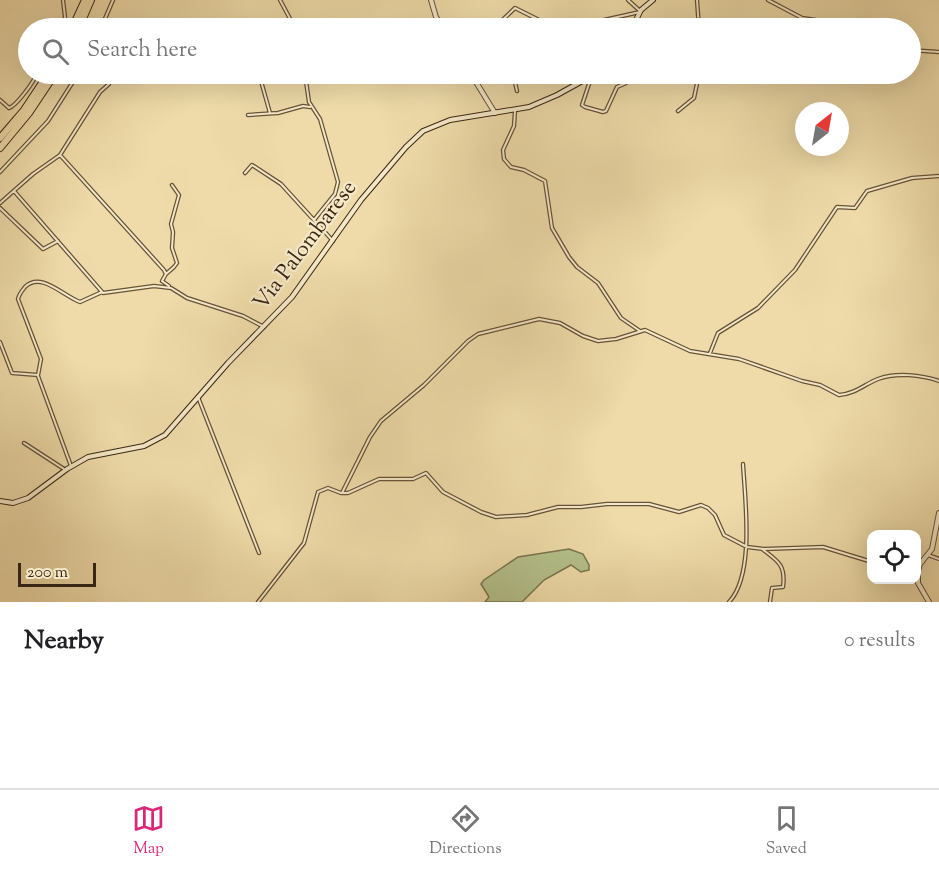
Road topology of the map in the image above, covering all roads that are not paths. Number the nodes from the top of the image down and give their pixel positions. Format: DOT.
graph roads {
  1 [pos="63,0"];
  2 [pos="85,0"];
  3 [pos="91,0"];
  4 [pos="113,0"];
  5 [pos="280,0"];
  6 [pos="432,0"];
  7 [pos="628,0"];
  8 [pos="653,0"];
  9 [pos="697,0"];
  10 [pos="768,0"];
  11 [pos="640,12"];
  12 [pos="65,18"];
  13 [pos="77,18"];
  14 [pos="83,18"];
  15 [pos="105,18"];
  16 [pos="290,18"];
  17 [pos="437,18"];
  18 [pos="504,18"];
  19 [pos="536,18"];
  20 [pos="613,18"];
  21 [pos="637,18"];
  22 [pos="698,18"];
  23 [pos="802,18"];
  24 [pos="921,51"];
  25 [pos="939,52"];
  26 [pos="31,84"];
  27 [pos="41,84"];
  28 [pos="48,84"];
  29 [pos="72,84"];
  30 [pos="109,84"];
  31 [pos="262,84"];
  32 [pos="306,84"];
  33 [pos="477,84"];
  34 [pos="515,84"];
  35 [pos="575,84"];
  36 [pos="590,84"];
  37 [pos="623,84"];
  38 [pos="697,84"];
  39 [pos="517,91"];
  40 [pos="0,100"];
  41 [pos="311,108"];
  42 [pos="514,111"];
  43 [pos="678,111"];
  44 [pos="270,113"];
  45 [pos="495,113"];
  46 [pos="248,115"];
  47 [pos="0,138"];
  48 [pos="0,148"];
  49 [pos="60,154"];
  50 [pos="0,172"];
  51 [pos="245,173"];
  52 [pos="939,176"];
  53 [pos="172,185"];
  54 [pos="14,190"];
  55 [pos="0,203"];
  56 [pos="0,208"];
  57 [pos="314,220"];
  58 [pos="58,241"];
  59 [pos="333,241"];
  60 [pos="166,274"];
  61 [pos="171,288"];
  62 [pos="102,291"];
  63 [pos="264,327"];
  64 [pos="640,331"];
  65 [pos="0,342"];
  66 [pos="710,353"];
  67 [pos="38,375"];
  68 [pos="939,381"];
  69 [pos="198,397"];
  70 [pos="24,443"];
  71 [pos="743,464"];
  72 [pos="71,466"];
  73 [pos="65,470"];
  74 [pos="342,493"];
  75 [pos="0,501"];
  76 [pos="939,513"];
  77 [pos="747,547"];
  78 [pos="762,549"];
  79 [pos="259,553"];
  80 [pos="928,555"];
  81 [pos="939,559"];
  82 [pos="867,560"];
  83 [pos="921,562"];
  84 [pos="919,584"];
  85 [pos="731,601"];
  86 [pos="258,602"];
  87 [pos="770,602"];
  88 [pos="929,602"];
  1 -- 12 [label="street"];
  2 -- 13 [label="highway"];
  3 -- 14 [label="highway"];
  4 -- 15 [label="street"];
  5 -- 16 [label="street"];
  6 -- 17 [label="main road"];
  7 -- 11 [label="street"];
  8 -- 11 [label="main road"];
  9 -- 22 [label="street"];
  10 -- 23 [label="street"];
  11 -- 20 [label="street"];
  11 -- 21 [label="main road"];
  18 -- 19 [label="street"];
  24 -- 25 [label="street"];
  26 -- 40 [label="street"];
  27 -- 47 [label="highway"];
  28 -- 48 [label="highway"];
  29 -- 50 [label="street"];
  30 -- 49 [label="street"];
  31 -- 44 [label="street"];
  32 -- 41 [label="street"];
  33 -- 45 [label="main road"];
  34 -- 39 [label="street"];
  35 -- 42 [label="main road, Via Palombarese"];
  36 -- 37 [label="street"];
  38 -- 43 [label="street"];
  41 -- 44 [label="street"];
  41 -- 57 [label="street"];
  42 -- 45 [label="main road, Via Palombarese"];
  42 -- 64 [label="street"];
  44 -- 46 [label="street"];
  45 -- 59 [label="main road, Via Palombarese"];
  49 -- 54 [label="street"];
  49 -- 60 [label="street"];
  51 -- 57 [label="street"];
  52 -- 66 [label="street"];
  53 -- 60 [label="street"];
  54 -- 55 [label="street"];
  54 -- 58 [label="street"];
  56 -- 58 [label="street"];
  57 -- 59 [label="street"];
  58 -- 62 [label="street"];
  59 -- 63 [label="main road, Via Palombarese"];
  60 -- 61 [label="street"];
  61 -- 62 [label="street"];
  61 -- 63 [label="street"];
  62 -- 67 [label="street"];
  63 -- 69 [label="main road, Via Palombarese"];
  64 -- 66 [label="street"];
  64 -- 74 [label="street"];
  65 -- 67 [label="street"];
  66 -- 68 [label="street"];
  67 -- 72 [label="street"];
  69 -- 72 [label="main road, Via Palombarese"];
  69 -- 79 [label="street"];
  70 -- 73 [label="street"];
  71 -- 77 [label="street"];
  72 -- 73 [label="main road, Via Palombarese"];
  73 -- 75 [label="main road, Via Palombarese"];
  74 -- 77 [label="street"];
  74 -- 86 [label="street"];
  76 -- 80 [label="main road"];
  77 -- 78 [label="street"];
  77 -- 85 [label="street"];
  78 -- 82 [label="street"];
  78 -- 87 [label="street"];
  80 -- 81 [label="street"];
  80 -- 83 [label="main road"];
  84 -- 88 [label="main road"];
}
